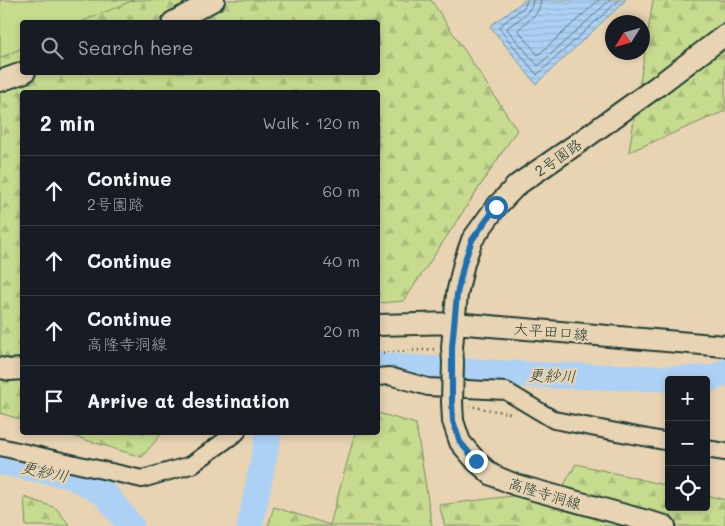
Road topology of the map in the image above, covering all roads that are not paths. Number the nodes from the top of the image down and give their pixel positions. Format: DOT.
graph roads {
  1 [pos="214,0"];
  2 [pos="177,20"];
  3 [pos="725,35"];
  4 [pos="20,74"];
  5 [pos="0,81"];
  6 [pos="455,323"];
  7 [pos="380,325"];
  8 [pos="725,346"];
  9 [pos="0,368"];
  10 [pos="20,369"];
  11 [pos="380,377"];
  12 [pos="452,412"];
  13 [pos="233,435"];
  14 [pos="665,441"];
  15 [pos="0,447"];
  16 [pos="710,450"];
  17 [pos="725,452"];
  18 [pos="665,526"];
  1 -- 2 [label="street"];
  3 -- 6 [label="street, 2号園路"];
  4 -- 5 [label="street"];
  6 -- 7 [label="street, 大平田口線"];
  6 -- 8 [label="street, 大平田口線"];
  6 -- 12 [label="street, 2号園路, bridge"];
  9 -- 10 [label="street"];
  11 -- 14 [label="street"];
  12 -- 18 [label="street, 高隆寺洞線"];
  13 -- 15 [label="street"];
  16 -- 17 [label="street"];
}
